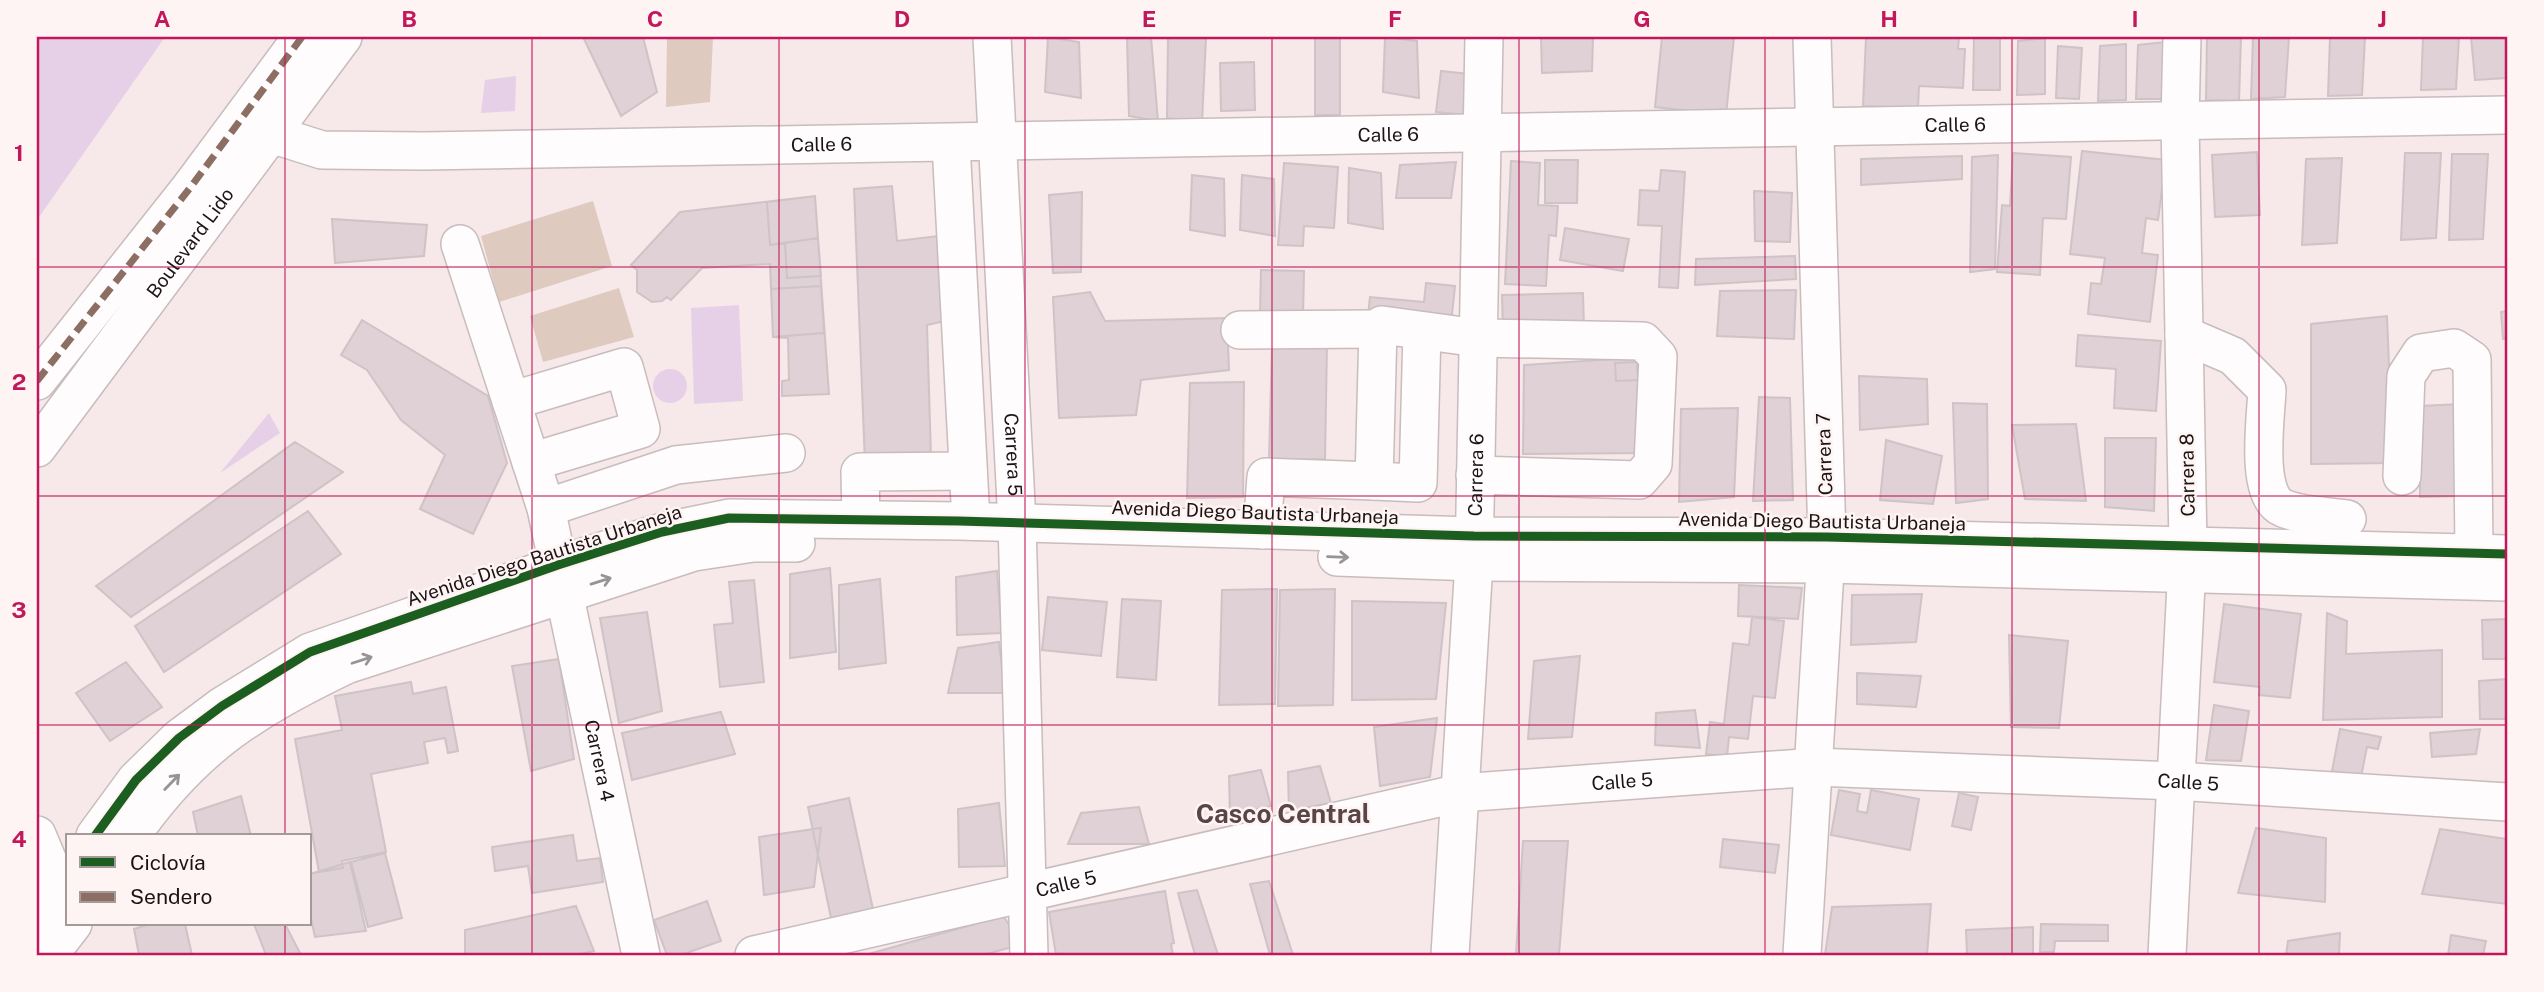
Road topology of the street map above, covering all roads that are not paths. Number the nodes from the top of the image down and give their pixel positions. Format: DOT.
graph roads {
  1 [pos="302,37"];
  2 [pos="343,37"];
  3 [pos="992,37"];
  4 [pos="1483,37"];
  5 [pos="1812,37"];
  6 [pos="2182,37"];
  7 [pos="2507,115"];
  8 [pos="2180,121"];
  9 [pos="1815,127"];
  10 [pos="271,134"];
  11 [pos="1482,135"];
  12 [pos="999,143"];
  13 [pos="951,144"];
  14 [pos="460,244"];
  15 [pos="1378,329"];
  16 [pos="1240,330"];
  17 [pos="1422,331"];
  18 [pos="2185,335"];
  19 [pos="1478,338"];
  20 [pos="37,381"];
  21 [pos="511,401"];
  22 [pos="37,448"];
  23 [pos="786,453"];
  24 [pos="531,462"];
  25 [pos="968,471"];
  26 [pos="1475,475"];
  27 [pos="2402,476"];
  28 [pos="1374,481"];
  29 [pos="546,508"];
  30 [pos="861,519"];
  31 [pos="2347,519"];
  32 [pos="971,521"];
  33 [pos="1262,530"];
  34 [pos="1017,534"];
  35 [pos="1474,549"];
  36 [pos="1827,551"];
  37 [pos="2491,554"];
  38 [pos="2188,559"];
  39 [pos="562,578"];
  40 [pos="2507,582"];
  41 [pos="1815,767"];
  42 [pos="2176,781"];
  43 [pos="1460,793"];
  44 [pos="2507,802"];
  45 [pos="96,834"];
  46 [pos="132,834"];
  47 [pos="37,835"];
  48 [pos="64,884"];
  49 [pos="1027,894"];
  50 [pos="37,923"];
  51 [pos="71,926"];
  52 [pos="49,955"];
  53 [pos="641,955"];
  54 [pos="754,955"];
  55 [pos="1029,955"];
  56 [pos="1450,955"];
  57 [pos="1802,955"];
  58 [pos="2167,955"];
  1 -- 20 [label="street, Boulevard Lido"];
  2 -- 10 [label="street, Boulevard Lido"];
  3 -- 12 [label="street, Carrera 5"];
  4 -- 11 [label="street, Carrera 6"];
  5 -- 9 [label="street, Carrera 7"];
  6 -- 8 [label="street, Carrera 8"];
  7 -- 8 [label="street, Calle 6"];
  8 -- 9 [label="street, Calle 6"];
  8 -- 18 [label="street, Carrera 8"];
  9 -- 11 [label="street, Calle 6"];
  9 -- 36 [label="street, Carrera 7"];
  10 -- 13 [label="street, Calle 6"];
  10 -- 22 [label="street, Boulevard Lido"];
  11 -- 12 [label="street, Calle 6"];
  11 -- 19 [label="street, Carrera 6"];
  12 -- 13 [label="street, Calle 6"];
  12 -- 34 [label="street, Carrera 5"];
  13 -- 25 [label="street"];
  14 -- 21 [label="street, Carrera 4"];
  15 -- 16 [label="street"];
  15 -- 17 [label="street"];
  15 -- 28 [label="street"];
  17 -- 19 [label="street"];
  17 -- 28 [label="street"];
  18 -- 31 [label="street"];
  18 -- 38 [label="street, Carrera 8"];
  19 -- 26 [label="street, Carrera 6"];
  19 -- 26 [label="street"];
  21 -- 24 [label="street, Carrera 4"];
  21 -- 24 [label="street"];
  23 -- 29 [label="street"];
  24 -- 29 [label="street, Carrera 4"];
  25 -- 30 [label="street"];
  25 -- 32 [label="street"];
  26 -- 35 [label="street, Carrera 6"];
  27 -- 37 [label="street"];
  28 -- 33 [label="street"];
  29 -- 39 [label="street, Carrera 4"];
  30 -- 32 [label="street, Avenida Diego Bautista Urbaneja"];
  30 -- 39 [label="street, Avenida Diego Bautista Urbaneja"];
  32 -- 34 [label="street, Avenida Diego Bautista Urbaneja"];
  33 -- 34 [label="street, Avenida Diego Bautista Urbaneja"];
  33 -- 35 [label="street, Avenida Diego Bautista Urbaneja"];
  34 -- 35 [label="street, Avenida Diego Bautista Urbaneja, one-way"];
  39 -- 34 [label="street, Avenida Diego Bautista Urbaneja, one-way"];
  34 -- 49 [label="street, Carrera 5"];
  35 -- 36 [label="street, Avenida Diego Bautista Urbaneja"];
  35 -- 43 [label="street, Carrera 6"];
  36 -- 38 [label="street, Avenida Diego Bautista Urbaneja"];
  36 -- 41 [label="street, Carrera 7"];
  37 -- 38 [label="street, Avenida Diego Bautista Urbaneja"];
  38 -- 40 [label="street, Avenida Diego Bautista Urbaneja"];
  38 -- 42 [label="street, Carrera 8"];
  39 -- 45 [label="street, Avenida Diego Bautista Urbaneja"];
  46 -- 39 [label="street, Avenida Diego Bautista Urbaneja, one-way"];
  39 -- 53 [label="street, Carrera 4"];
  41 -- 42 [label="street, Calle 5"];
  41 -- 43 [label="street, Calle 5"];
  41 -- 57 [label="street, Carrera 7"];
  42 -- 44 [label="street, Calle 5"];
  42 -- 58 [label="street, Carrera 8"];
  43 -- 49 [label="street, Calle 5"];
  43 -- 56 [label="street, Carrera 6"];
  47 -- 48 [label="street"];
  48 -- 50 [label="street"];
  49 -- 54 [label="street, Calle 5"];
  49 -- 55 [label="street, Carrera 5"];
  51 -- 52 [label="street"];
}
